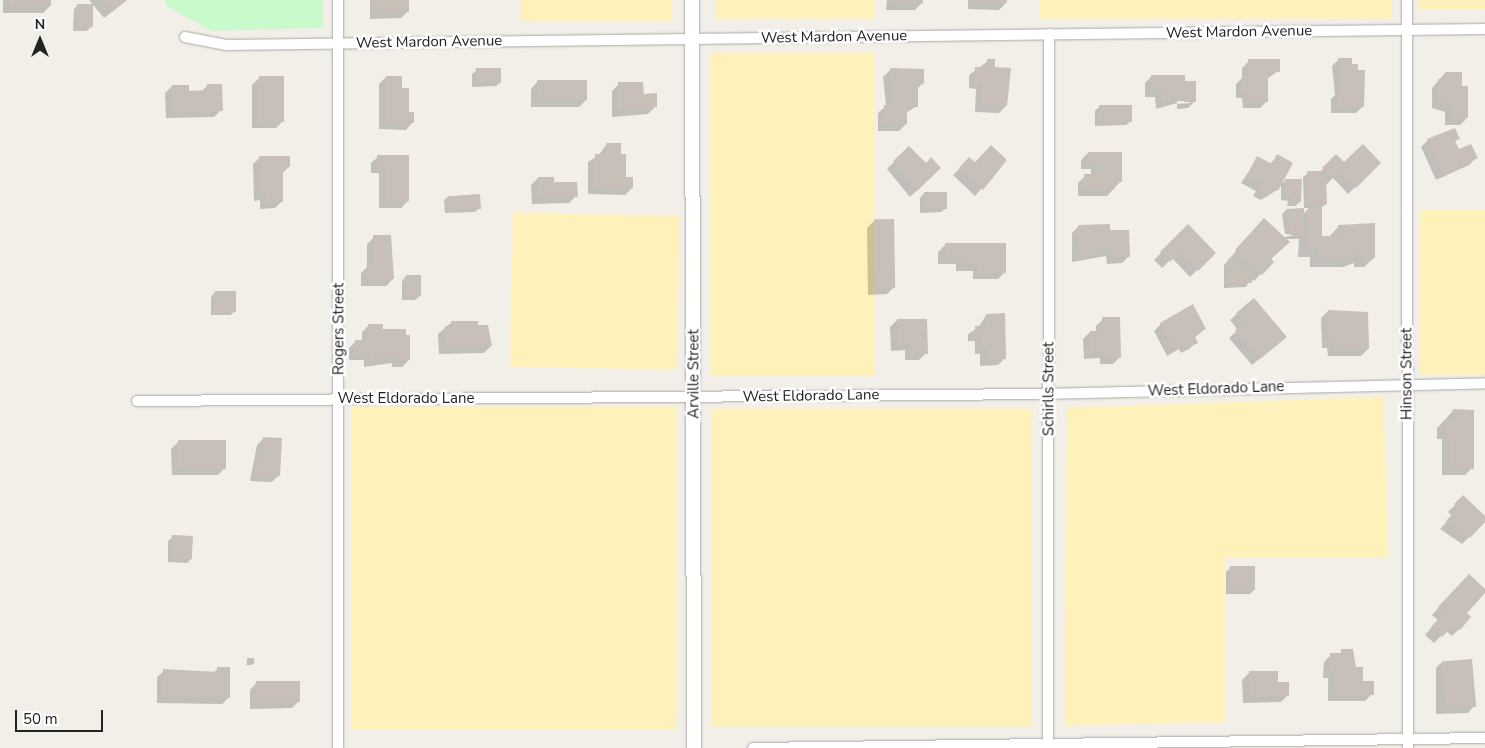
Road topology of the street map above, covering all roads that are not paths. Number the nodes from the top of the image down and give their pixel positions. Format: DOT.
graph roads {
  1 [pos="338,0"];
  2 [pos="692,0"];
  3 [pos="1407,0"];
  4 [pos="1485,29"];
  5 [pos="1407,30"];
  6 [pos="1049,34"];
  7 [pos="184,37"];
  8 [pos="692,38"];
  9 [pos="338,43"];
  10 [pos="1485,383"];
  11 [pos="1408,384"];
  12 [pos="1049,394"];
  13 [pos="694,397"];
  14 [pos="340,400"];
  15 [pos="137,401"];
  16 [pos="1485,738"];
  17 [pos="1048,743"];
  18 [pos="1408,744"];
  19 [pos="338,748"];
  20 [pos="694,748"];
  21 [pos="753,748"];
  1 -- 9 [label="street, Rogers Street"];
  2 -- 8 [label="street, Arville Street"];
  3 -- 5 [label="street, Hinson Street"];
  4 -- 5 [label="street, West Mardon Avenue"];
  5 -- 6 [label="street, West Mardon Avenue"];
  5 -- 11 [label="street, Hinson Street"];
  6 -- 8 [label="street, West Mardon Avenue"];
  6 -- 12 [label="street, Schirlls Street"];
  7 -- 9 [label="street, West Mardon Avenue"];
  8 -- 9 [label="street, West Mardon Avenue"];
  8 -- 13 [label="street, Arville Street"];
  9 -- 14 [label="street, Rogers Street"];
  10 -- 11 [label="street, West Eldorado Lane"];
  11 -- 12 [label="street, West Eldorado Lane"];
  11 -- 18 [label="street, Hinson Street"];
  12 -- 13 [label="street, West Eldorado Lane"];
  12 -- 17 [label="street, Schirlls Street"];
  13 -- 14 [label="street, West Eldorado Lane"];
  13 -- 20 [label="street, Arville Street"];
  14 -- 15 [label="street, West Eldorado Lane"];
  14 -- 19 [label="street, Rogers Street"];
  16 -- 18 [label="street"];
  17 -- 18 [label="street"];
  17 -- 21 [label="street"];
}
